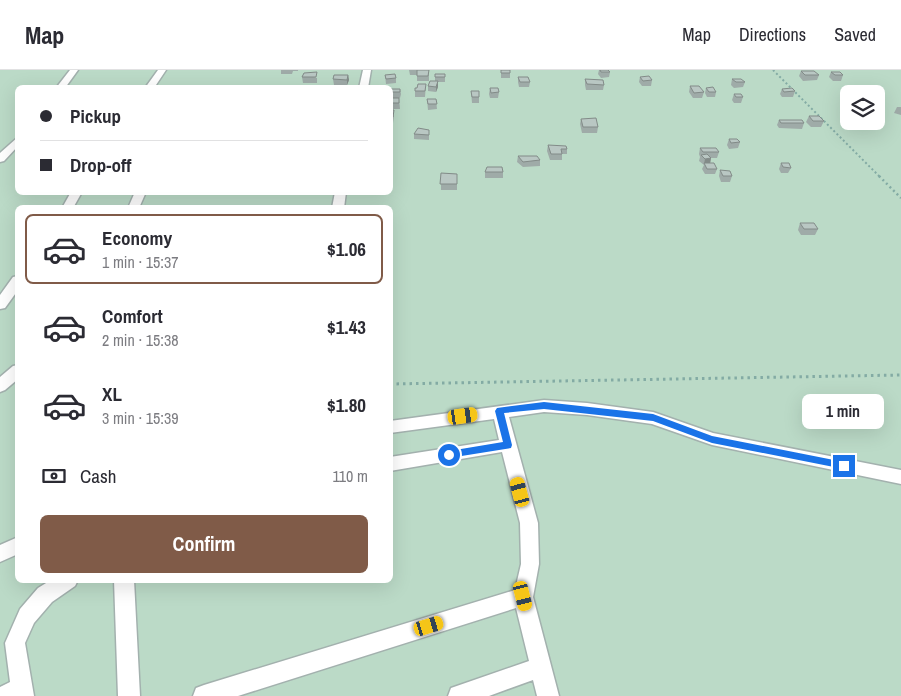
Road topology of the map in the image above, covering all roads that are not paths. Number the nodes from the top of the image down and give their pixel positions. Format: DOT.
graph roads {
  1 [pos="74,70"];
  2 [pos="162,70"];
  3 [pos="367,70"];
  4 [pos="62,85"];
  5 [pos="152,85"];
  6 [pos="364,85"];
  7 [pos="15,143"];
  8 [pos="0,159"];
  9 [pos="15,284"];
  10 [pos="0,305"];
  11 [pos="15,373"];
  12 [pos="0,386"];
  13 [pos="500,411"];
  14 [pos="393,427"];
  15 [pos="508,445"];
  16 [pos="393,464"];
  17 [pos="901,477"];
  18 [pos="15,546"];
  19 [pos="0,554"];
  20 [pos="63,583"];
  21 [pos="124,583"];
  22 [pos="523,596"];
  23 [pos="541,667"];
  24 [pos="17,693"];
  25 [pos="129,696"];
  26 [pos="204,696"];
  27 [pos="460,696"];
  28 [pos="548,696"];
  1 -- 4 [label="street"];
  2 -- 5 [label="street"];
  3 -- 6 [label="street"];
  7 -- 8 [label="street"];
  9 -- 10 [label="street"];
  11 -- 12 [label="street"];
  13 -- 14 [label="street"];
  13 -- 15 [label="street"];
  13 -- 17 [label="street"];
  15 -- 16 [label="street"];
  15 -- 22 [label="street"];
  18 -- 19 [label="street"];
  20 -- 24 [label="street"];
  21 -- 25 [label="street"];
  22 -- 23 [label="street"];
  22 -- 26 [label="street"];
  23 -- 27 [label="street"];
  23 -- 28 [label="street"];
}
